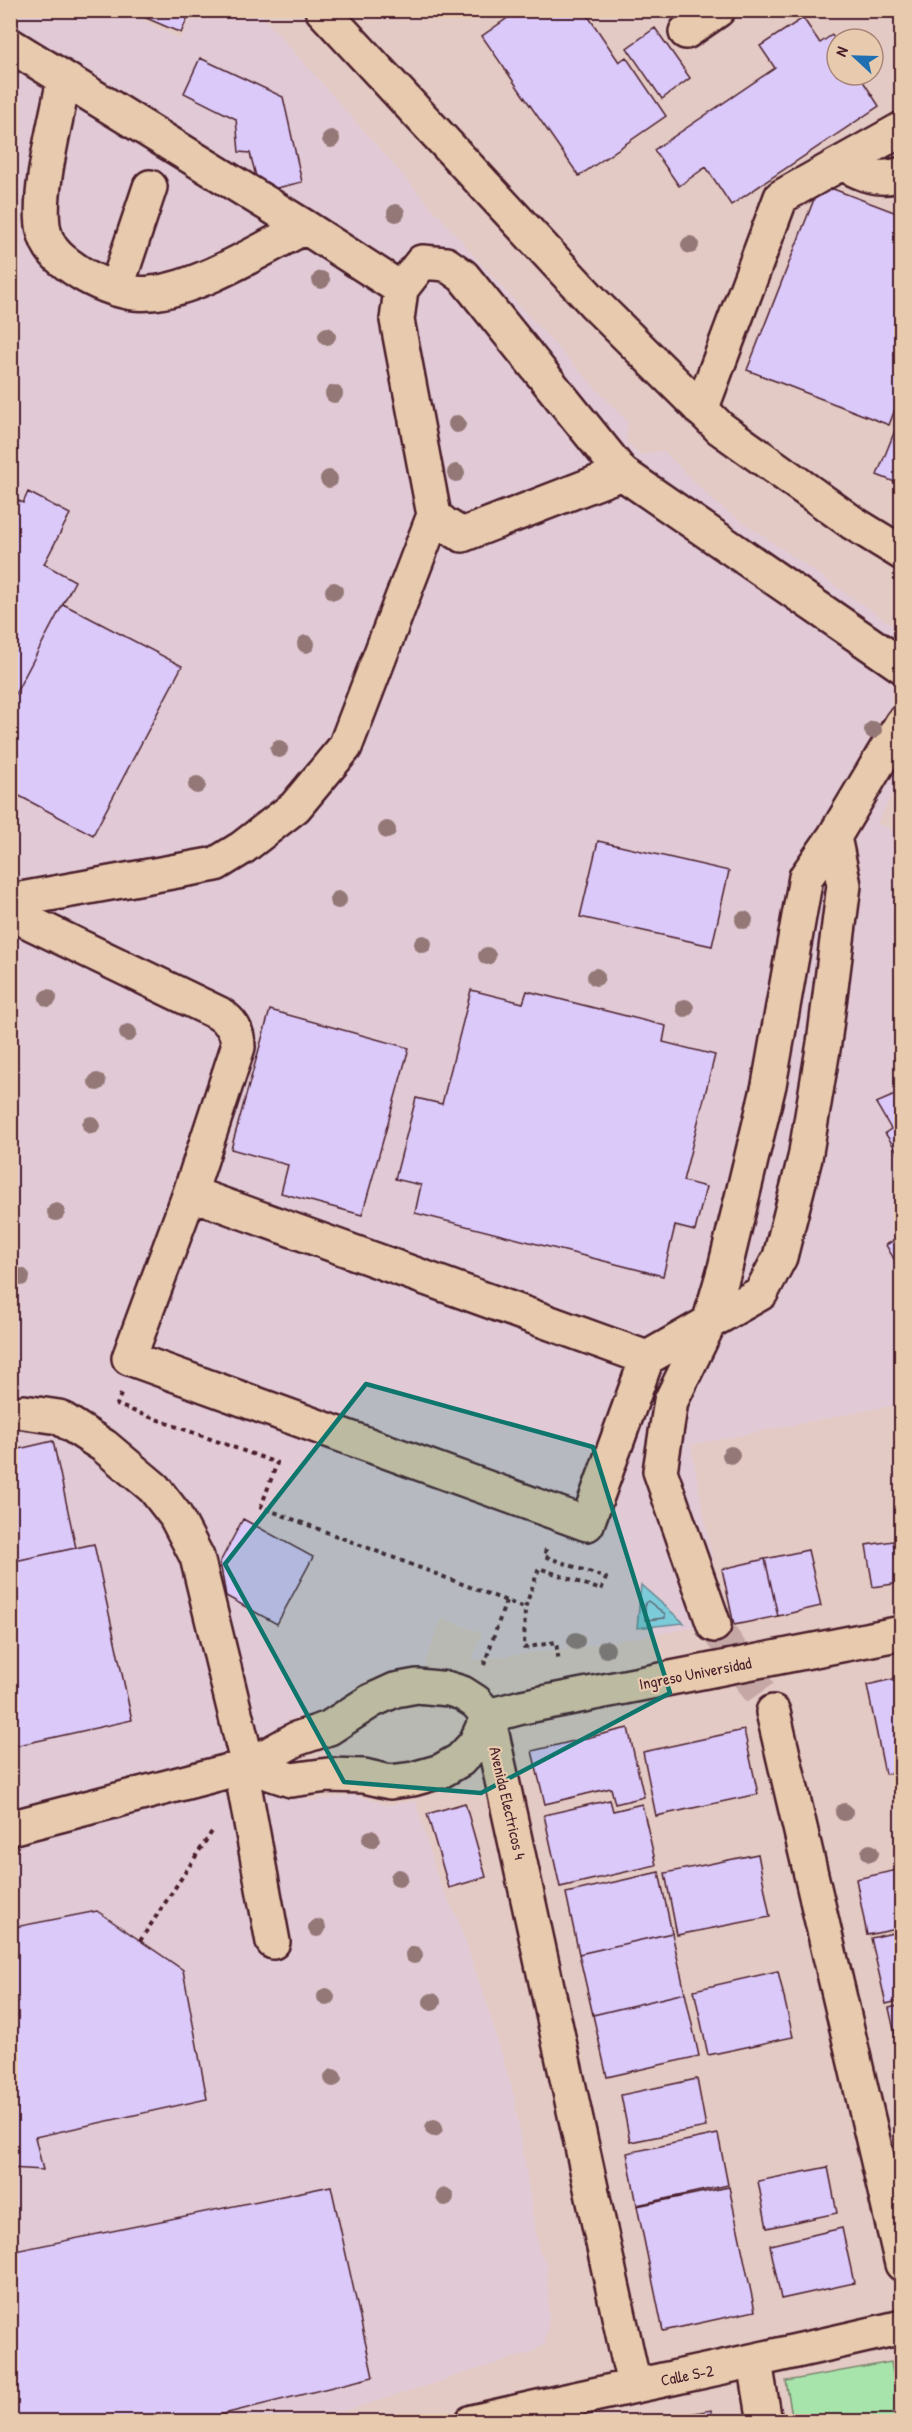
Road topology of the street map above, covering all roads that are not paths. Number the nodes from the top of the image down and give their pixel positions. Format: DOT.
graph roads {
  1 [pos="322,10"];
  2 [pos="718,10"];
  3 [pos="686,32"];
  4 [pos="10,45"];
  5 [pos="64,79"];
  6 [pos="902,129"];
  7 [pos="842,163"];
  8 [pos="902,174"];
  9 [pos="150,187"];
  10 [pos="306,227"];
  11 [pos="116,289"];
  12 [pos="401,289"];
  13 [pos="701,410"];
  14 [pos="622,473"];
  15 [pos="434,515"];
  16 [pos="902,553"];
  17 [pos="902,666"];
  18 [pos="902,723"];
  19 [pos="834,837"];
  20 [pos="10,901"];
  21 [pos="10,913"];
  22 [pos="190,1193"];
  23 [pos="709,1323"];
  24 [pos="647,1358"];
  25 [pos="24,1412"];
  26 [pos="714,1625"];
  27 [pos="902,1633"];
  28 [pos="773,1712"];
  29 [pos="488,1716"];
  30 [pos="244,1767"];
  31 [pos="10,1828"];
  32 [pos="273,1942"];
  33 [pos="902,2264"];
  34 [pos="902,2327"];
  35 [pos="755,2361"];
  36 [pos="634,2385"];
  37 [pos="472,2421"];
  38 [pos="765,2421"];
  1 -- 13 [label="street"];
  2 -- 3 [label="street"];
  4 -- 5 [label="street"];
  5 -- 10 [label="street"];
  5 -- 11 [label="street"];
  6 -- 7 [label="street"];
  7 -- 8 [label="street"];
  7 -- 13 [label="street"];
  9 -- 11 [label="street"];
  10 -- 11 [label="street"];
  10 -- 12 [label="street"];
  12 -- 14 [label="street"];
  12 -- 15 [label="street"];
  13 -- 16 [label="street"];
  14 -- 15 [label="street"];
  14 -- 17 [label="street"];
  15 -- 20 [label="street"];
  18 -- 19 [label="street"];
  19 -- 23 [label="street"];
  19 -- 23 [label="street"];
  21 -- 22 [label="street"];
  22 -- 24 [label="street"];
  22 -- 24 [label="street"];
  23 -- 24 [label="street"];
  23 -- 26 [label="street"];
  25 -- 30 [label="street"];
  27 -- 29 [label="street, Ingreso Universidad"];
  28 -- 33 [label="street"];
  29 -- 30 [label="street"];
  29 -- 30 [label="street"];
  29 -- 36 [label="street, Avenida Electricos 4"];
  30 -- 31 [label="street"];
  30 -- 32 [label="street"];
  34 -- 35 [label="street, Calle S-2"];
  35 -- 36 [label="street, Calle S-2"];
  35 -- 38 [label="street"];
  36 -- 37 [label="street, Calle S-2"];
}
